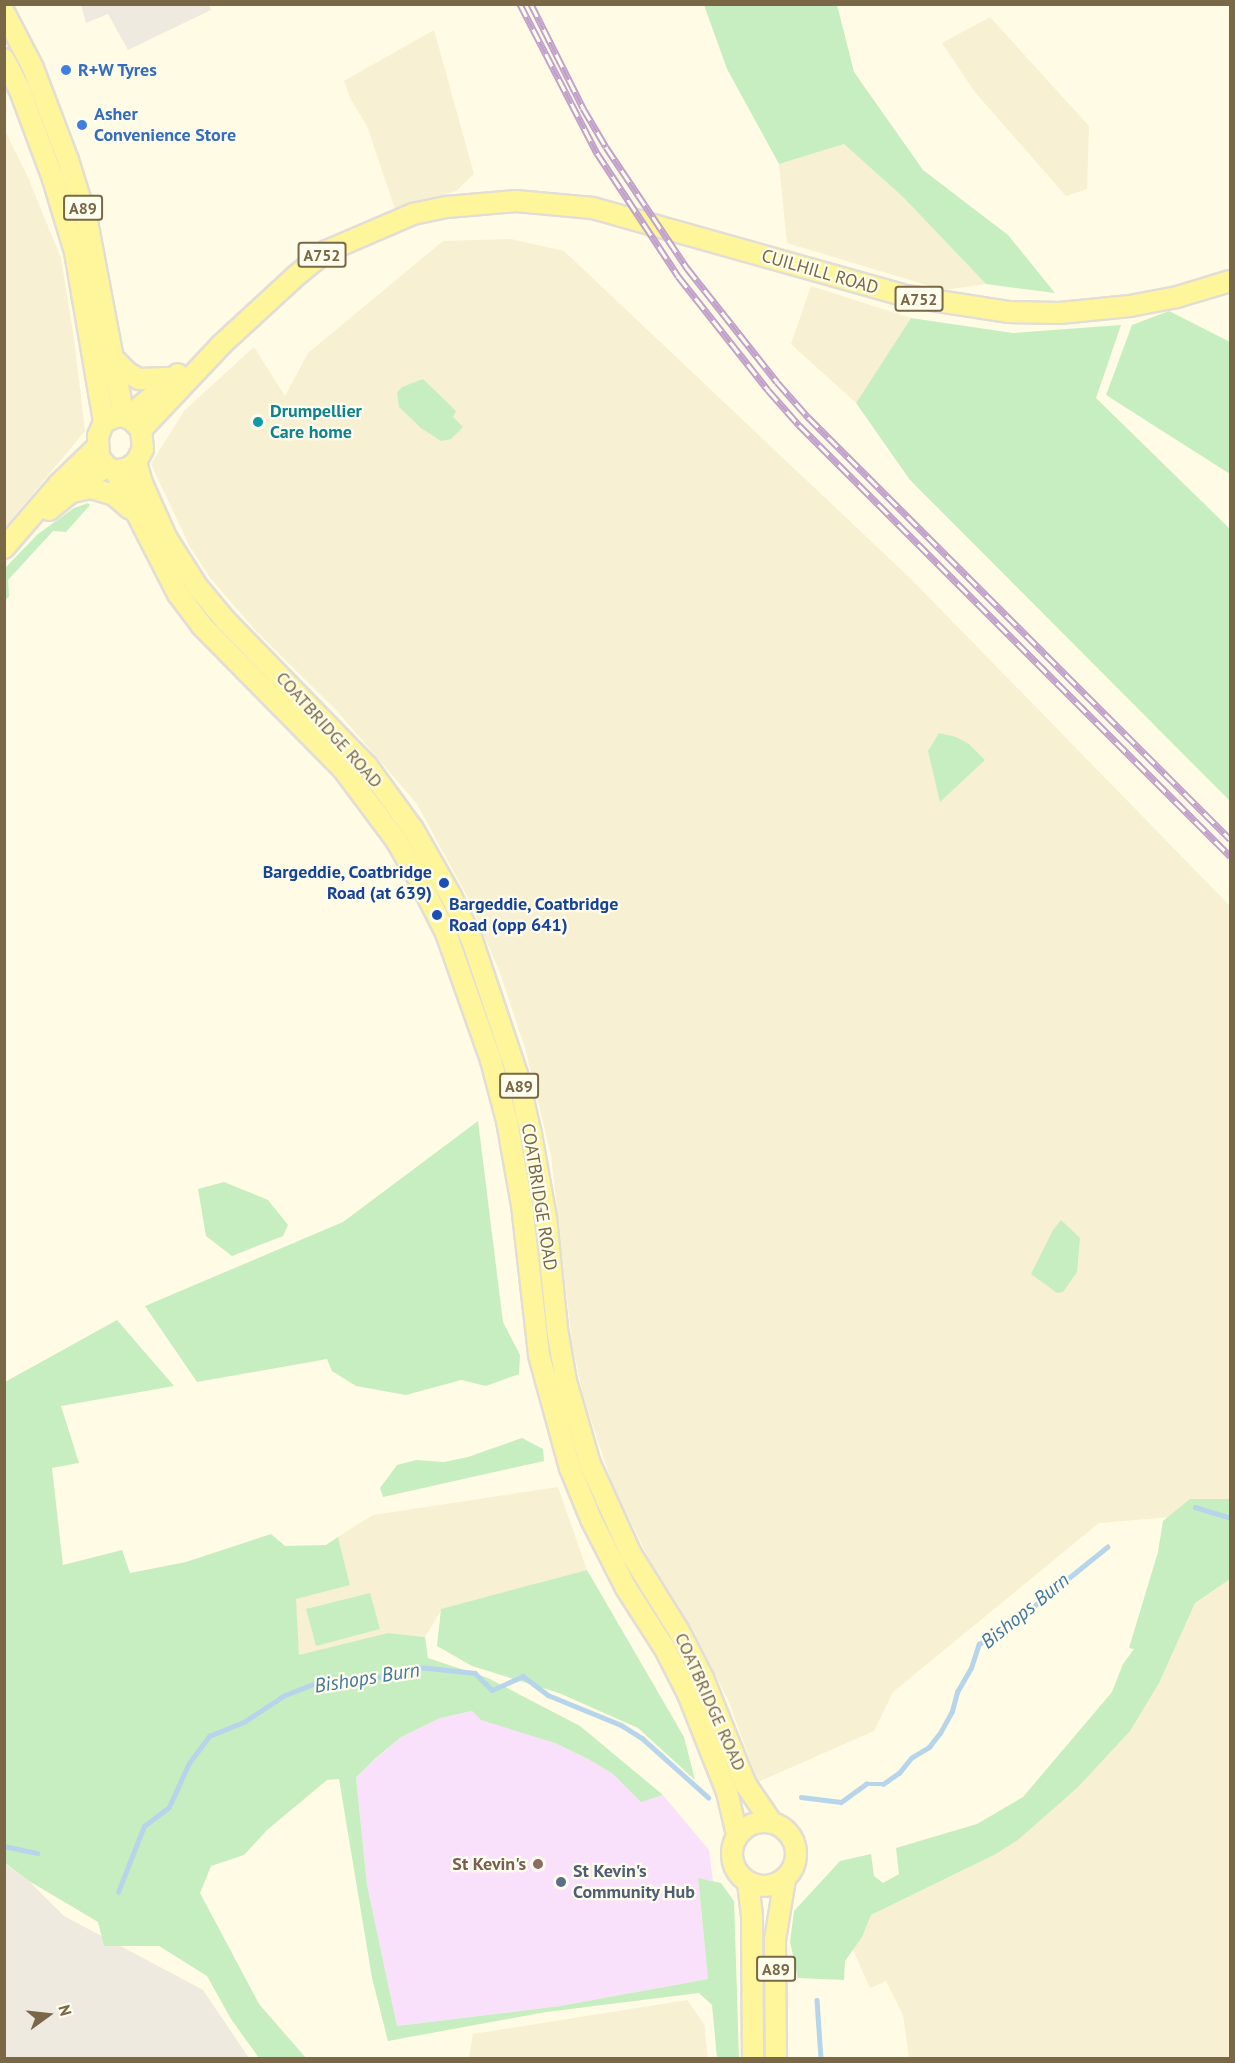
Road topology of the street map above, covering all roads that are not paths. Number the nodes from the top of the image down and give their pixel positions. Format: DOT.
graph roads {
  1 [pos="4,12"];
  2 [pos="4,59"];
  3 [pos="1230,281"];
  4 [pos="222,344"];
  5 [pos="113,358"];
  6 [pos="173,378"];
  7 [pos="131,421"];
  8 [pos="105,422"];
  9 [pos="98,446"];
  10 [pos="136,462"];
  11 [pos="111,469"];
  12 [pos="72,492"];
  13 [pos="134,512"];
  14 [pos="10,542"];
  15 [pos="772,1823"];
  16 [pos="737,1835"];
  17 [pos="785,1879"];
  18 [pos="748,1883"];
  19 [pos="753,2058"];
  20 [pos="776,2058"];
  1 -- 5 [label="main road, A89"];
  2 -- 8 [label="main road, A89"];
  3 -- 4 [label="main road, CUILHILL ROAD / A752"];
  4 -- 6 [label="main road, A752"];
  4 -- 7 [label="main road, A752"];
  5 -- 6 [label="main road"];
  5 -- 7 [label="main road, A89"];
  6 -- 7 [label="main road, A752"];
  7 -- 8 [label="main road"];
  7 -- 10 [label="main road"];
  8 -- 9 [label="main road"];
  9 -- 11 [label="main road"];
  9 -- 14 [label="main road"];
  10 -- 11 [label="main road"];
  10 -- 15 [label="main road, COATBRIDGE ROAD / A89"];
  11 -- 12 [label="main road"];
  11 -- 13 [label="main road, COATBRIDGE ROAD / A89"];
  12 -- 13 [label="main road"];
  12 -- 14 [label="main road"];
  13 -- 16 [label="main road, COATBRIDGE ROAD / A89"];
  15 -- 16 [label="main road"];
  15 -- 17 [label="main road, COATBRIDGE ROAD / A89"];
  16 -- 18 [label="main road, COATBRIDGE ROAD / A89"];
  17 -- 18 [label="main road"];
  17 -- 20 [label="main road, A89"];
  18 -- 19 [label="main road, A89"];
}
